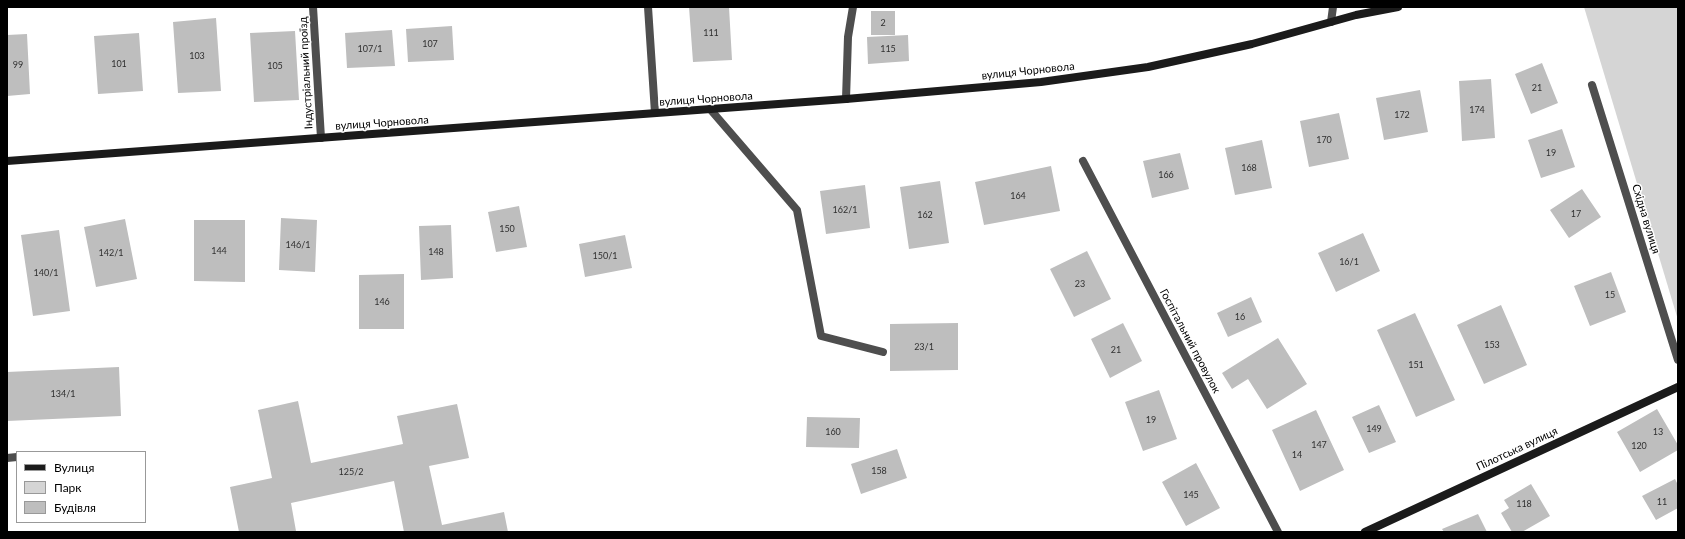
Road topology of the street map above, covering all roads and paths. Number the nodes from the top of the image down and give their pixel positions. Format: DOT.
graph roads {
  1 [pos="313,7"];
  2 [pos="648,7"];
  3 [pos="853,7"];
  4 [pos="1333,7"];
  5 [pos="1398,7"];
  6 [pos="1331,22"];
  7 [pos="1592,85"];
  8 [pos="846,99"];
  9 [pos="710,109"];
  10 [pos="655,113"];
  11 [pos="321,138"];
  12 [pos="7,161"];
  13 [pos="1083,161"];
  14 [pos="883,352"];
  15 [pos="1678,360"];
  16 [pos="1678,387"];
  17 [pos="1278,532"];
  18 [pos="1365,532"];
  1 -- 11 [label="street, Індустріальний проїзд"];
  2 -- 10 [label="street"];
  3 -- 8 [label="street"];
  4 -- 6 [label="street"];
  5 -- 6 [label="street, вулиця Чорновола"];
  6 -- 8 [label="street, вулиця Чорновола"];
  7 -- 15 [label="street, Східна вулиця"];
  8 -- 9 [label="street, вулиця Чорновола"];
  9 -- 10 [label="street, вулиця Чорновола"];
  9 -- 14 [label="street"];
  10 -- 11 [label="street, вулиця Чорновола"];
  11 -- 12 [label="street, вулиця Чорновола"];
  13 -- 17 [label="street, Госпітальний провулок"];
  16 -- 18 [label="street, Пілотська вулиця"];
}
